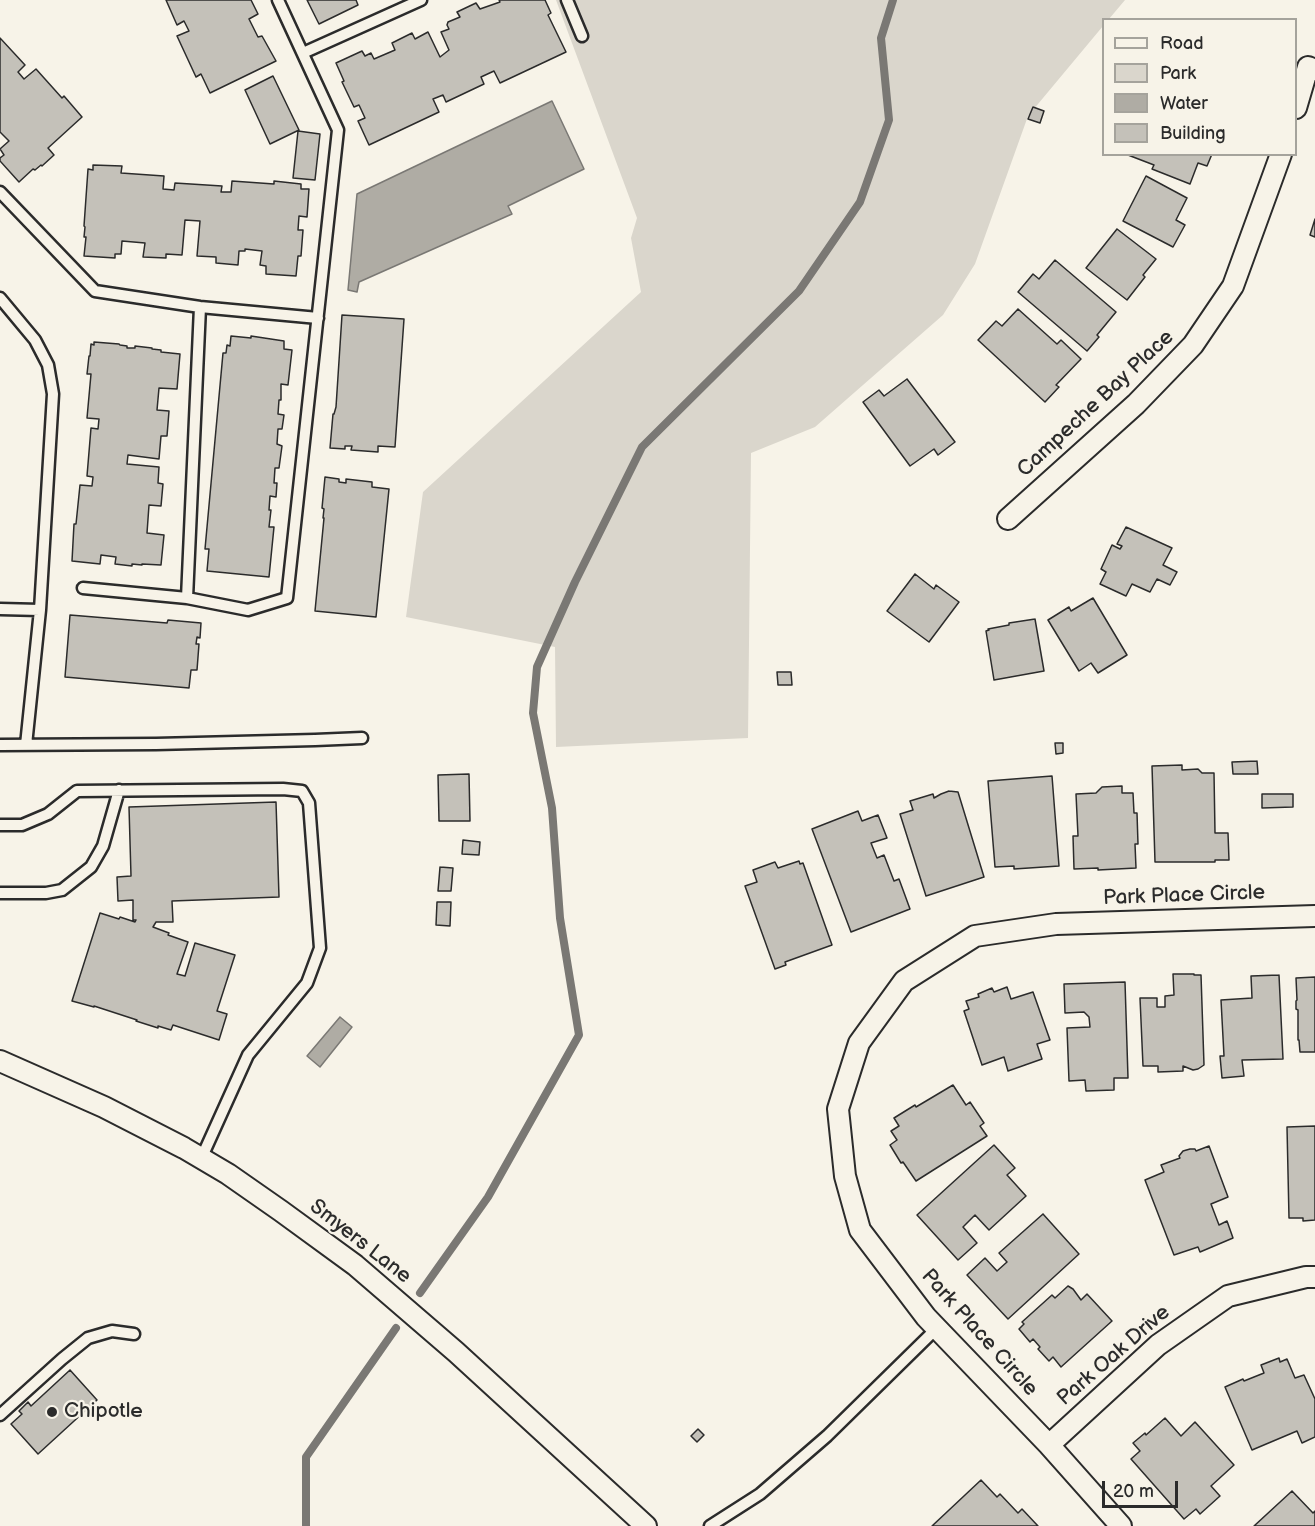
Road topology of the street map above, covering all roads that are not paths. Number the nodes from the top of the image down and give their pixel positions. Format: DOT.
graph roads {
  1 [pos="278,0"];
  2 [pos="421,0"];
  3 [pos="567,0"];
  4 [pos="582,36"];
  5 [pos="303,53"];
  6 [pos="1315,70"];
  7 [pos="1297,105"];
  8 [pos="1280,156"];
  9 [pos="0,192"];
  10 [pos="0,298"];
  11 [pos="200,307"];
  12 [pos="318,318"];
  13 [pos="1008,519"];
  14 [pos="83,588"];
  15 [pos="187,597"];
  16 [pos="0,609"];
  17 [pos="40,610"];
  18 [pos="362,738"];
  19 [pos="0,745"];
  20 [pos="26,745"];
  21 [pos="119,790"];
  22 [pos="0,825"];
  23 [pos="0,893"];
  24 [pos="1315,916"];
  25 [pos="0,1061"];
  26 [pos="201,1159"];
  27 [pos="1315,1277"];
  28 [pos="937,1328"];
  29 [pos="134,1334"];
  30 [pos="0,1415"];
  31 [pos="1049,1445"];
  32 [pos="646,1526"];
  33 [pos="710,1526"];
  34 [pos="1121,1526"];
  1 -- 5 [label="lane"];
  2 -- 5 [label="lane"];
  3 -- 4 [label="lane"];
  5 -- 12 [label="lane"];
  6 -- 7 [label="street"];
  8 -- 13 [label="street, Campeche Bay Place"];
  9 -- 11 [label="lane"];
  10 -- 17 [label="lane"];
  11 -- 12 [label="lane"];
  11 -- 15 [label="lane"];
  12 -- 15 [label="lane"];
  14 -- 15 [label="lane"];
  16 -- 17 [label="lane"];
  17 -- 20 [label="lane"];
  18 -- 20 [label="lane"];
  19 -- 20 [label="lane"];
  21 -- 22 [label="lane"];
  21 -- 23 [label="lane"];
  21 -- 26 [label="lane"];
  24 -- 28 [label="street, Park Place Circle"];
  25 -- 26 [label="street, Smyers Lane"];
  26 -- 32 [label="street, Smyers Lane"];
  27 -- 31 [label="street, Park Oak Drive"];
  28 -- 31 [label="street, Park Place Circle"];
  28 -- 33 [label="lane"];
  29 -- 30 [label="lane"];
  31 -- 34 [label="street, Park Place Circle"];
}
